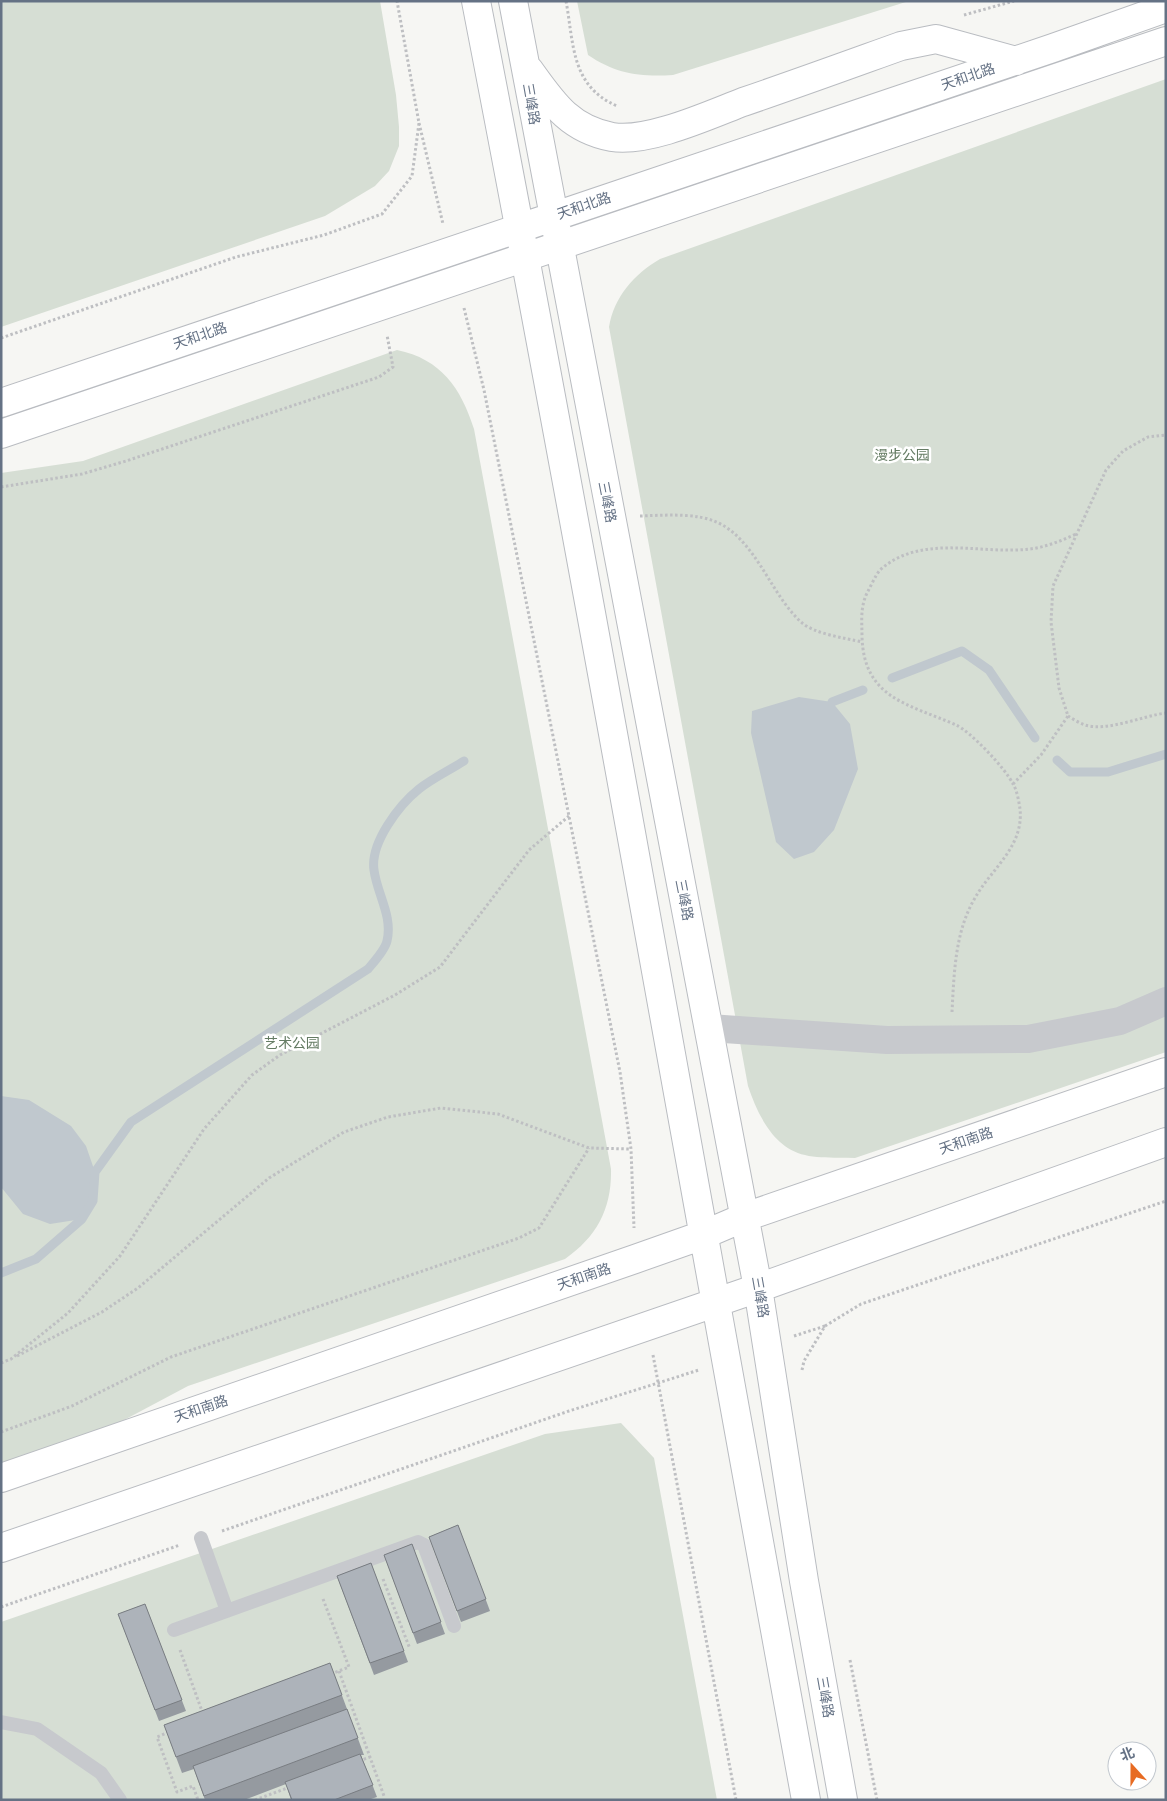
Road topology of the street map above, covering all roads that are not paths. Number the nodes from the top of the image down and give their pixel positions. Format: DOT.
graph roads {
  1 [pos="476,1"];
  2 [pos="512,1"];
  3 [pos="1166,8"];
  4 [pos="1166,41"];
  5 [pos="1016,61"];
  6 [pos="524,63"];
  7 [pos="552,217"];
  8 [pos="520,228"];
  9 [pos="558,247"];
  10 [pos="526,258"];
  11 [pos="1,402"];
  12 [pos="1,434"];
  13 [pos="1166,1001"];
  14 [pos="709,1028"];
  15 [pos="1166,1072"];
  16 [pos="1166,1142"];
  17 [pos="745,1217"];
  18 [pos="703,1235"];
  19 [pos="758,1288"];
  20 [pos="714,1302"];
  21 [pos="1,1478"];
  22 [pos="201,1538"];
  23 [pos="1,1548"];
  24 [pos="227,1610"];
  25 [pos="454,1626"];
  26 [pos="174,1630"];
  27 [pos="1,1722"];
  28 [pos="120,1800"];
  29 [pos="806,1800"];
  30 [pos="844,1800"];
  1 -- 8 [label="street"];
  2 -- 6 [label="street, 三峰路"];
  3 -- 5 [label="street, 天和北路"];
  4 -- 9 [label="street"];
  5 -- 6 [label="street"];
  5 -- 7 [label="street, 天和北路"];
  6 -- 7 [label="street, 三峰路"];
  7 -- 8 [label="street, 天和北路"];
  7 -- 9 [label="street, 三峰路"];
  8 -- 10 [label="street"];
  8 -- 11 [label="street, 天和北路"];
  9 -- 10 [label="street"];
  9 -- 14 [label="street, 三峰路"];
  10 -- 12 [label="street"];
  10 -- 18 [label="street"];
  13 -- 14 [label="street"];
  14 -- 17 [label="street, 三峰路"];
  15 -- 17 [label="street, 天和南路"];
  16 -- 19 [label="street"];
  17 -- 18 [label="street, 天和南路"];
  17 -- 19 [label="street, 三峰路"];
  18 -- 20 [label="street"];
  18 -- 21 [label="street, 天和南路"];
  19 -- 20 [label="street"];
  19 -- 30 [label="street, 三峰路"];
  20 -- 23 [label="street"];
  20 -- 29 [label="street"];
  22 -- 24 [label="lane"];
  24 -- 25 [label="lane"];
  24 -- 26 [label="lane"];
  27 -- 28 [label="lane"];
}
